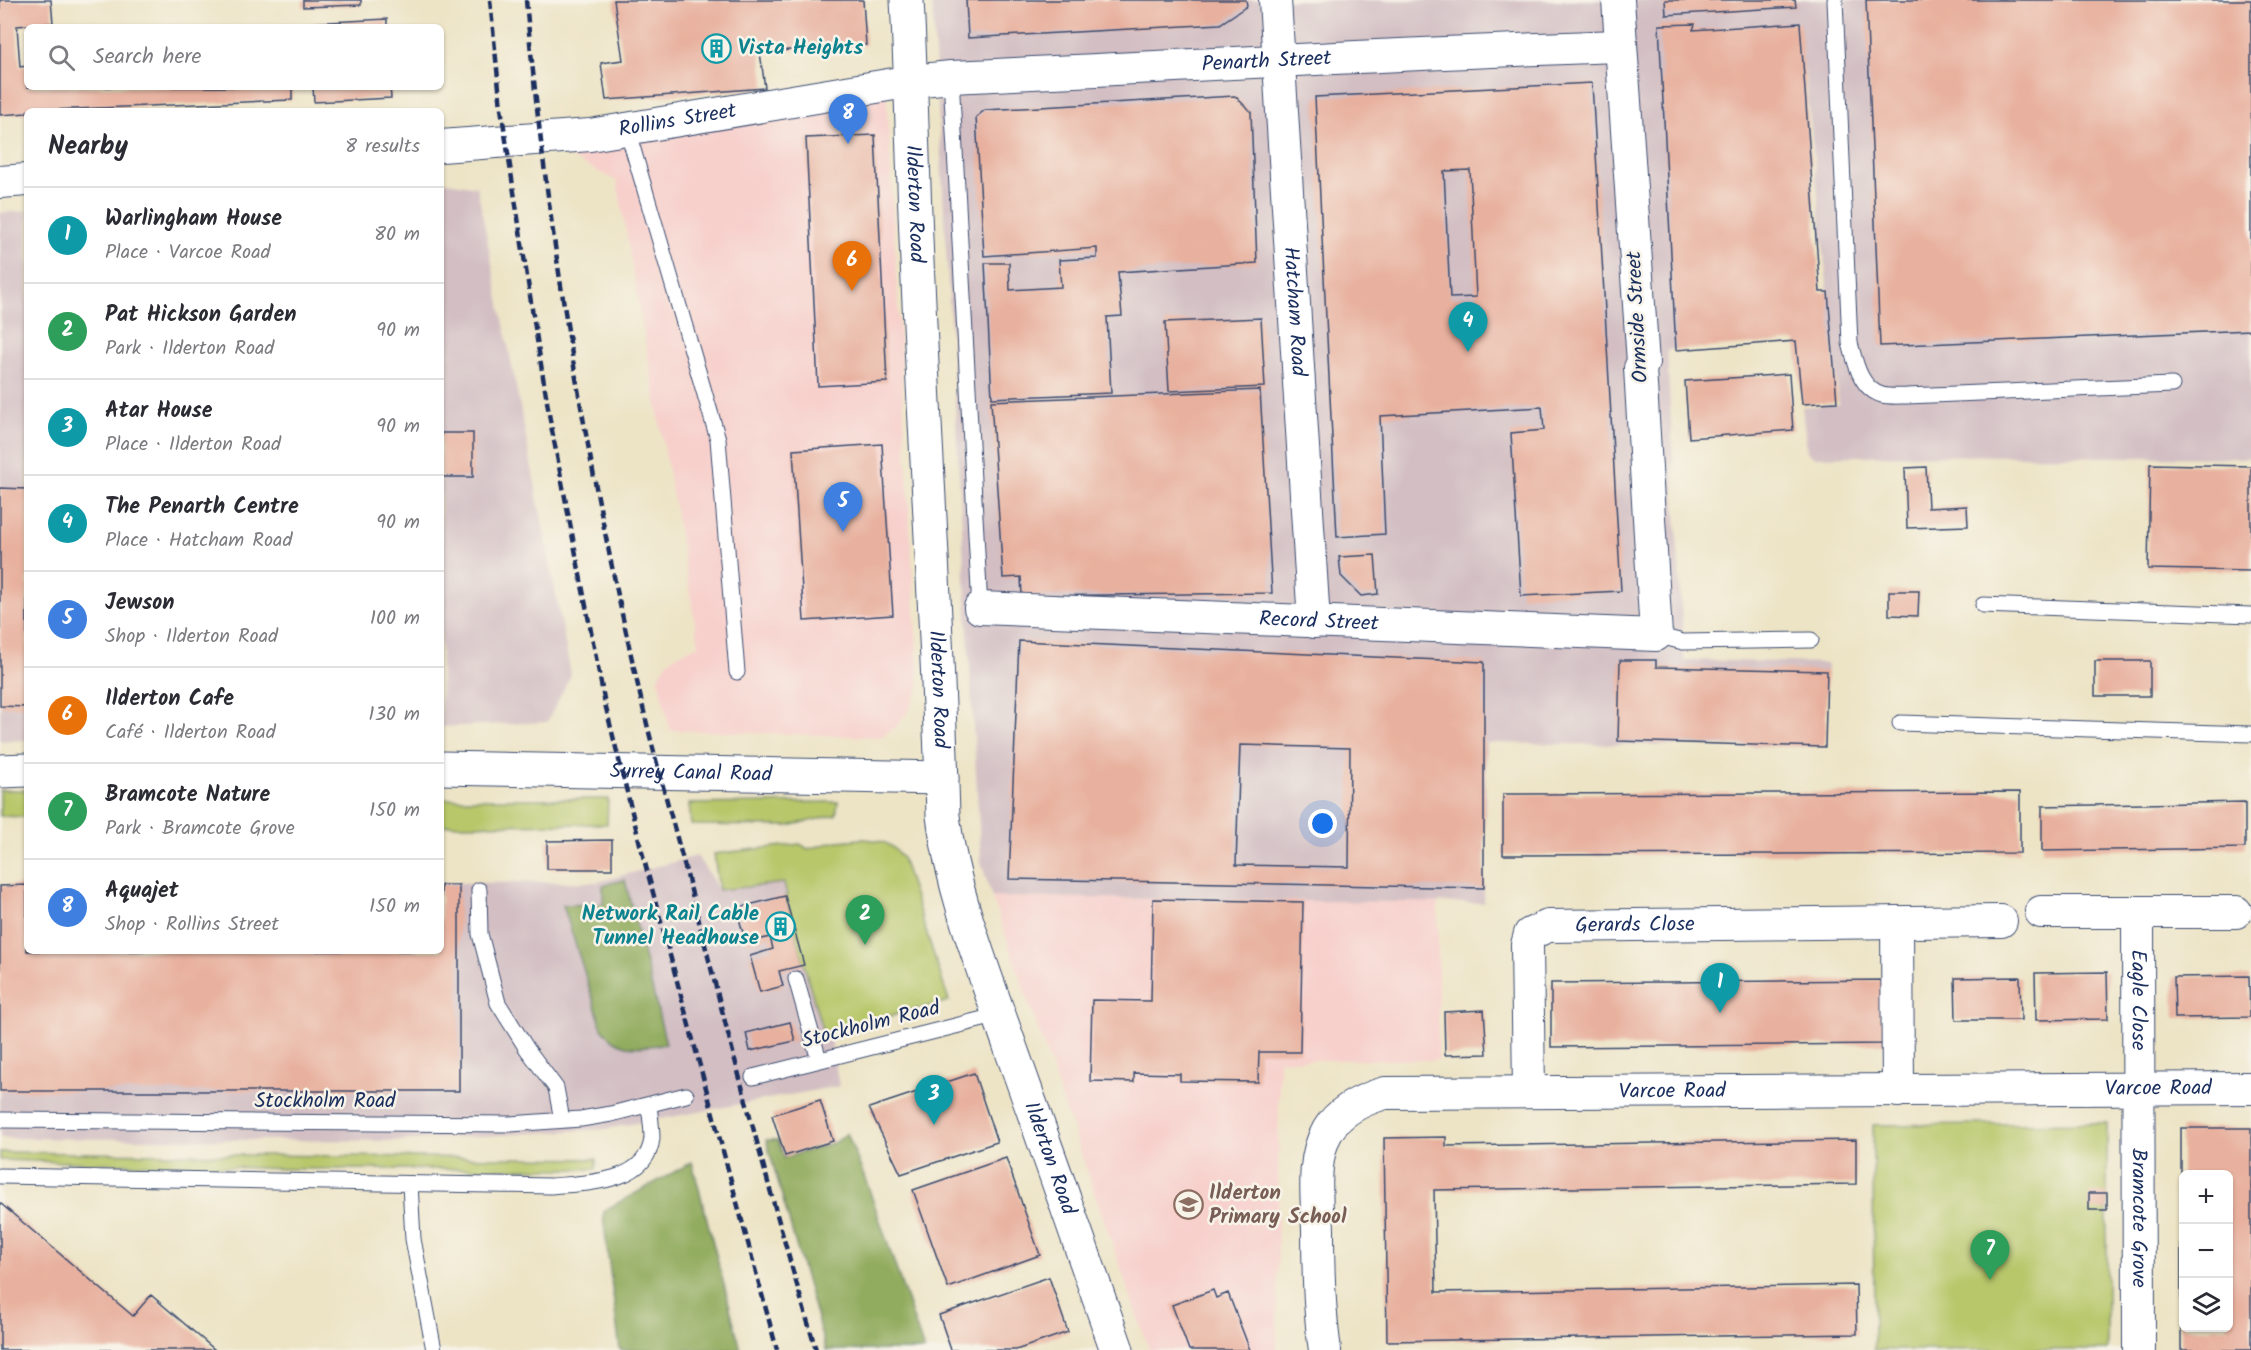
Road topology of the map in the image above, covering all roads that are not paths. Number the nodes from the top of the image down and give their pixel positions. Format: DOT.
graph roads {
  1 [pos="907,0"];
  2 [pos="1275,0"];
  3 [pos="1618,0"];
  4 [pos="1835,0"];
  5 [pos="1621,46"];
  6 [pos="1279,62"];
  7 [pos="951,77"];
  8 [pos="912,81"];
  9 [pos="627,129"];
  10 [pos="444,146"];
  11 [pos="24,180"];
  12 [pos="0,182"];
  13 [pos="2172,385"];
  14 [pos="1983,605"];
  15 [pos="980,608"];
  16 [pos="2251,615"];
  17 [pos="1314,622"];
  18 [pos="1656,635"];
  19 [pos="1810,640"];
  20 [pos="737,672"];
  21 [pos="1900,723"];
  22 [pos="2251,734"];
  23 [pos="444,768"];
  24 [pos="24,770"];
  25 [pos="0,771"];
  26 [pos="942,778"];
  27 [pos="479,890"];
  28 [pos="2042,912"];
  29 [pos="2138,912"];
  30 [pos="2236,912"];
  31 [pos="2001,921"];
  32 [pos="1897,922"];
  33 [pos="796,979"];
  34 [pos="999,1015"];
  35 [pos="819,1060"];
  36 [pos="753,1077"];
  37 [pos="2139,1087"];
  38 [pos="2251,1088"];
  39 [pos="1529,1091"];
  40 [pos="1898,1091"];
  41 [pos="686,1095"];
  42 [pos="649,1105"];
  43 [pos="0,1120"];
  44 [pos="562,1120"];
  45 [pos="0,1176"];
  46 [pos="410,1184"];
  47 [pos="434,1350"];
  48 [pos="1117,1350"];
  49 [pos="1325,1350"];
  50 [pos="2139,1350"];
  1 -- 8 [label="street, Ilderton Road"];
  2 -- 6 [label="street, Hatcham Road"];
  3 -- 5 [label="street, Ormside Street"];
  4 -- 13 [label="lane"];
  5 -- 6 [label="street, Penarth Street"];
  5 -- 18 [label="street, Ormside Street"];
  6 -- 7 [label="street, Penarth Street"];
  6 -- 17 [label="street, Hatcham Road"];
  7 -- 8 [label="street, Penarth Street"];
  7 -- 15 [label="lane"];
  8 -- 9 [label="street, Rollins Street"];
  8 -- 26 [label="street, Ilderton Road"];
  9 -- 10 [label="street, Rollins Street"];
  9 -- 20 [label="lane"];
  11 -- 12 [label="street"];
  14 -- 16 [label="lane"];
  15 -- 17 [label="street, Record Street"];
  17 -- 18 [label="street, Record Street"];
  18 -- 19 [label="lane"];
  21 -- 22 [label="lane"];
  23 -- 26 [label="street, Surrey Canal Road"];
  24 -- 25 [label="street"];
  26 -- 34 [label="street, Ilderton Road"];
  27 -- 44 [label="lane"];
  28 -- 29 [label="street"];
  29 -- 30 [label="street"];
  29 -- 37 [label="street, Eagle Close"];
  31 -- 32 [label="street, Gerards Close"];
  32 -- 39 [label="street, Gerards Close"];
  32 -- 40 [label="street"];
  33 -- 35 [label="lane"];
  34 -- 35 [label="lane, Stockholm Road"];
  34 -- 48 [label="street, Ilderton Road"];
  35 -- 36 [label="lane, Stockholm Road"];
  37 -- 38 [label="street, Varcoe Road"];
  37 -- 40 [label="street, Varcoe Road"];
  37 -- 50 [label="street, Bramcote Grove"];
  39 -- 40 [label="street, Varcoe Road"];
  39 -- 49 [label="street, Varcoe Road"];
  41 -- 42 [label="lane, Stockholm Road"];
  42 -- 44 [label="lane, Stockholm Road"];
  42 -- 46 [label="lane"];
  43 -- 44 [label="lane, Stockholm Road"];
  45 -- 46 [label="lane"];
  46 -- 47 [label="lane"];
}
